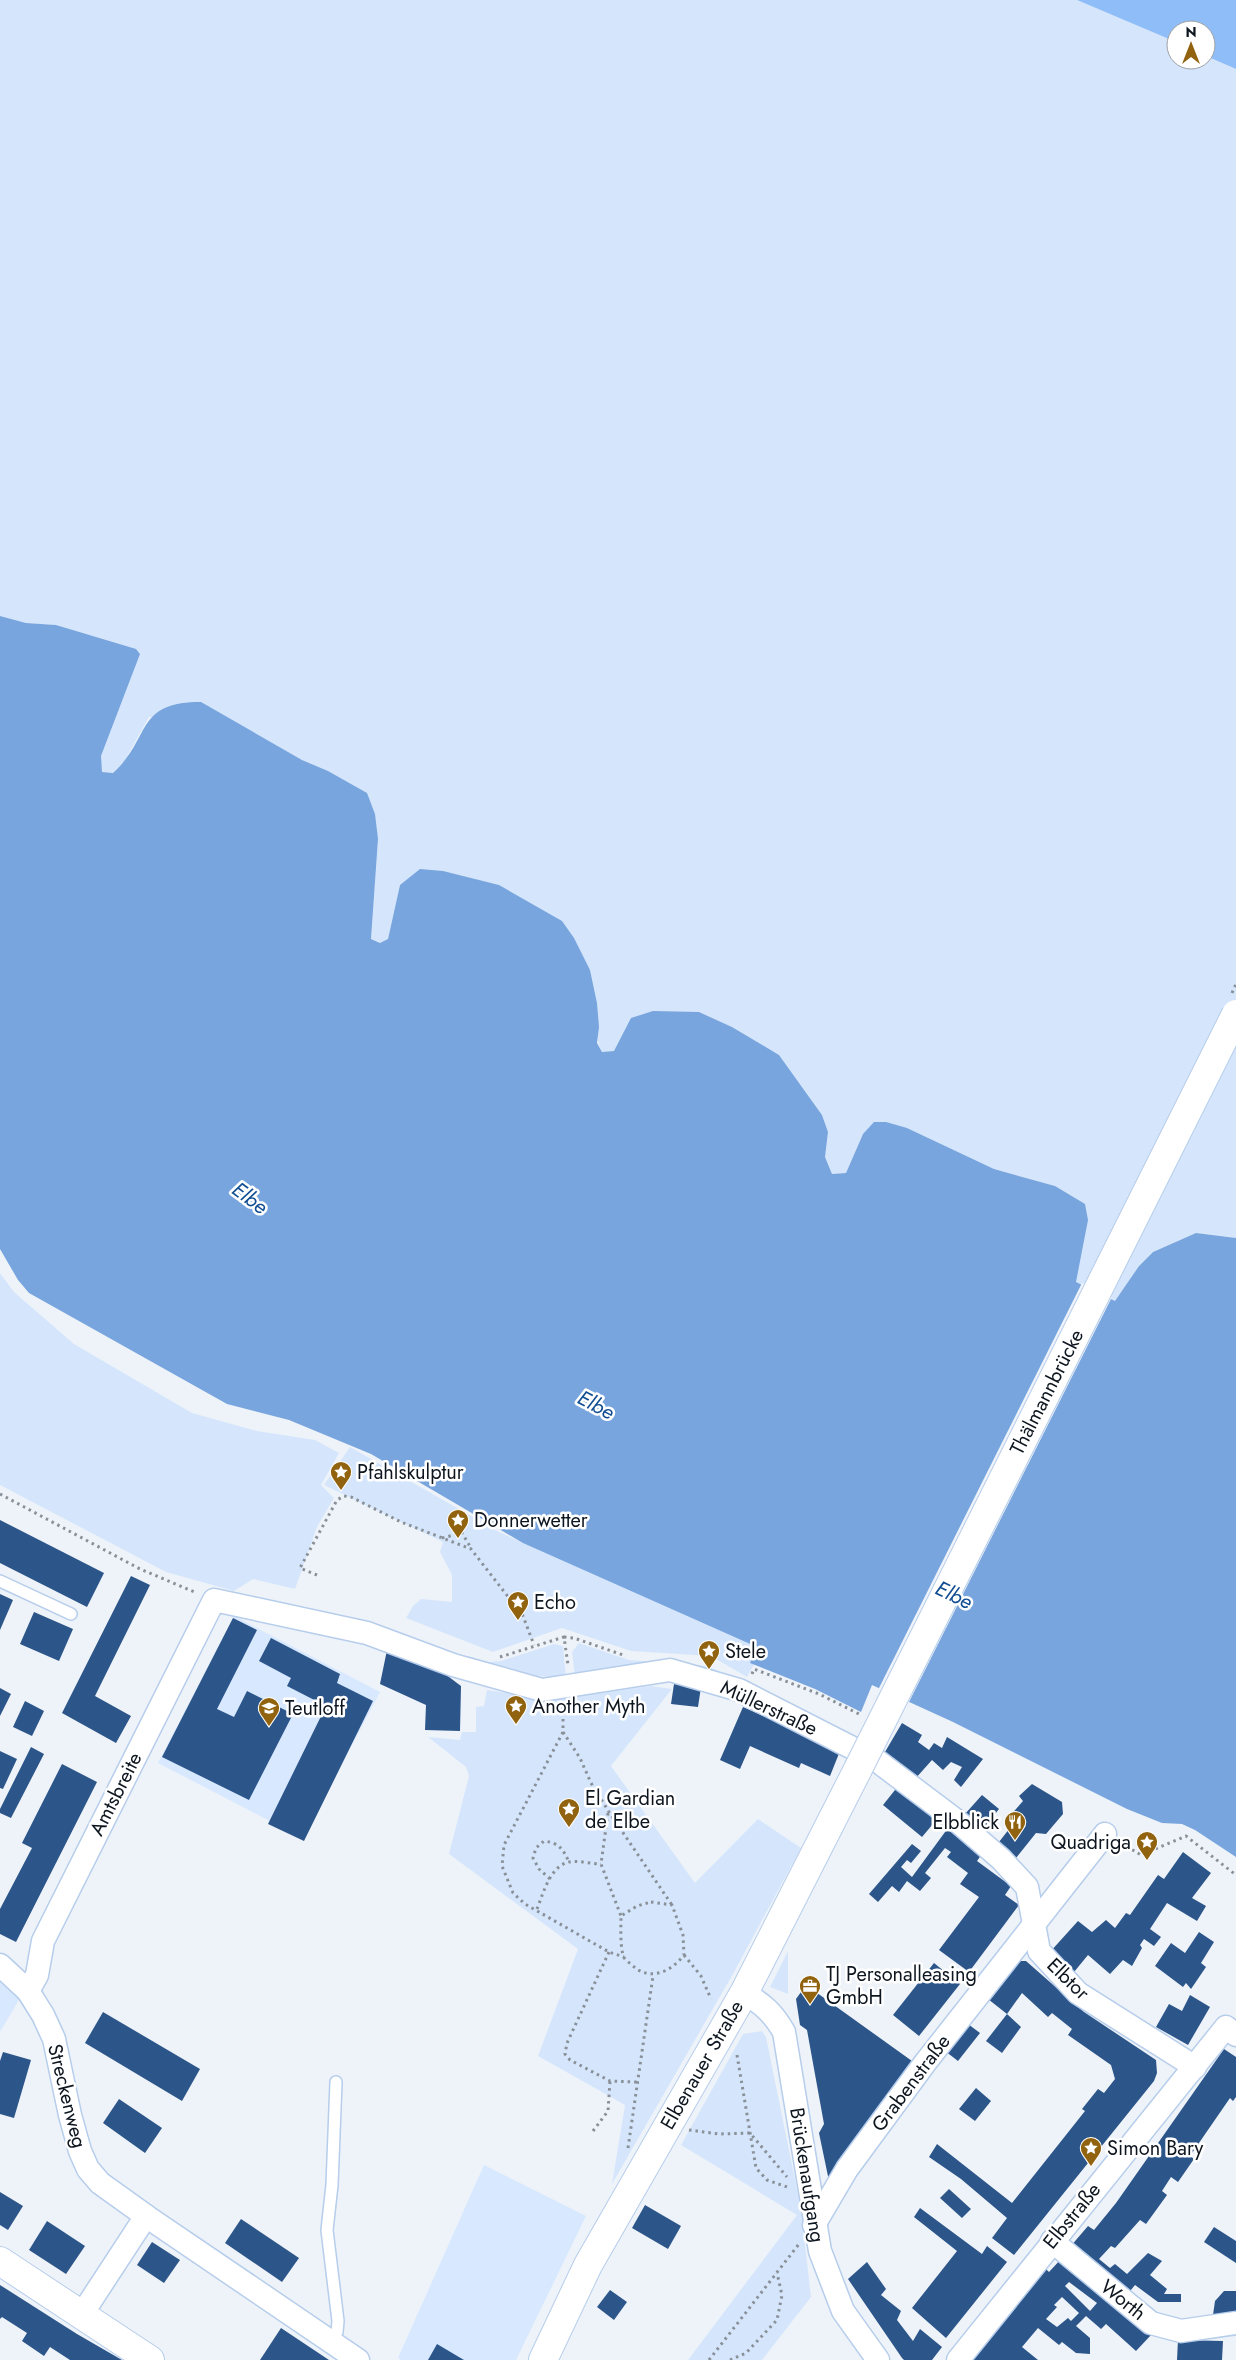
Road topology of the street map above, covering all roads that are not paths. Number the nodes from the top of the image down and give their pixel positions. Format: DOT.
graph roads {
  1 [pos="1236,1014"];
  2 [pos="0,1582"];
  3 [pos="214,1600"];
  4 [pos="71,1614"];
  5 [pos="858,1769"];
  6 [pos="1105,1834"];
  7 [pos="1035,1923"];
  8 [pos="0,1966"];
  9 [pos="28,1992"];
  10 [pos="744,1993"];
  11 [pos="1231,2031"];
  12 [pos="1195,2067"];
  13 [pos="336,2082"];
  14 [pos="146,2216"];
  15 [pos="814,2225"];
  16 [pos="1052,2241"];
  17 [pos="0,2261"];
  18 [pos="82,2314"];
  19 [pos="1236,2323"];
  20 [pos="331,2341"];
  21 [pos="150,2360"];
  22 [pos="358,2360"];
  23 [pos="543,2360"];
  24 [pos="878,2360"];
  25 [pos="958,2360"];
  1 -- 5 [label="street, Thälmannbrücke, bridge"];
  2 -- 4 [label="lane"];
  3 -- 7 [label="street, Müllerstraße"];
  3 -- 9 [label="street, Amtsbreite"];
  5 -- 10 [label="street, Elbenauer Straße"];
  6 -- 7 [label="street"];
  7 -- 12 [label="street, Elbtor"];
  7 -- 15 [label="street, Grabenstraße"];
  8 -- 9 [label="street, Streckenweg"];
  9 -- 14 [label="street, Streckenweg"];
  10 -- 15 [label="street, Brückenaufgang"];
  10 -- 23 [label="street, Elbenauer Straße"];
  11 -- 12 [label="street, Elbstraße"];
  12 -- 16 [label="street, Elbstraße"];
  13 -- 20 [label="lane"];
  14 -- 18 [label="street"];
  14 -- 20 [label="street, Streckenweg"];
  15 -- 24 [label="street, Brückenaufgang"];
  16 -- 19 [label="street, Worth"];
  16 -- 25 [label="street, Elbstraße"];
  17 -- 18 [label="street"];
  18 -- 21 [label="street"];
  20 -- 22 [label="street, Streckenweg"];
}
